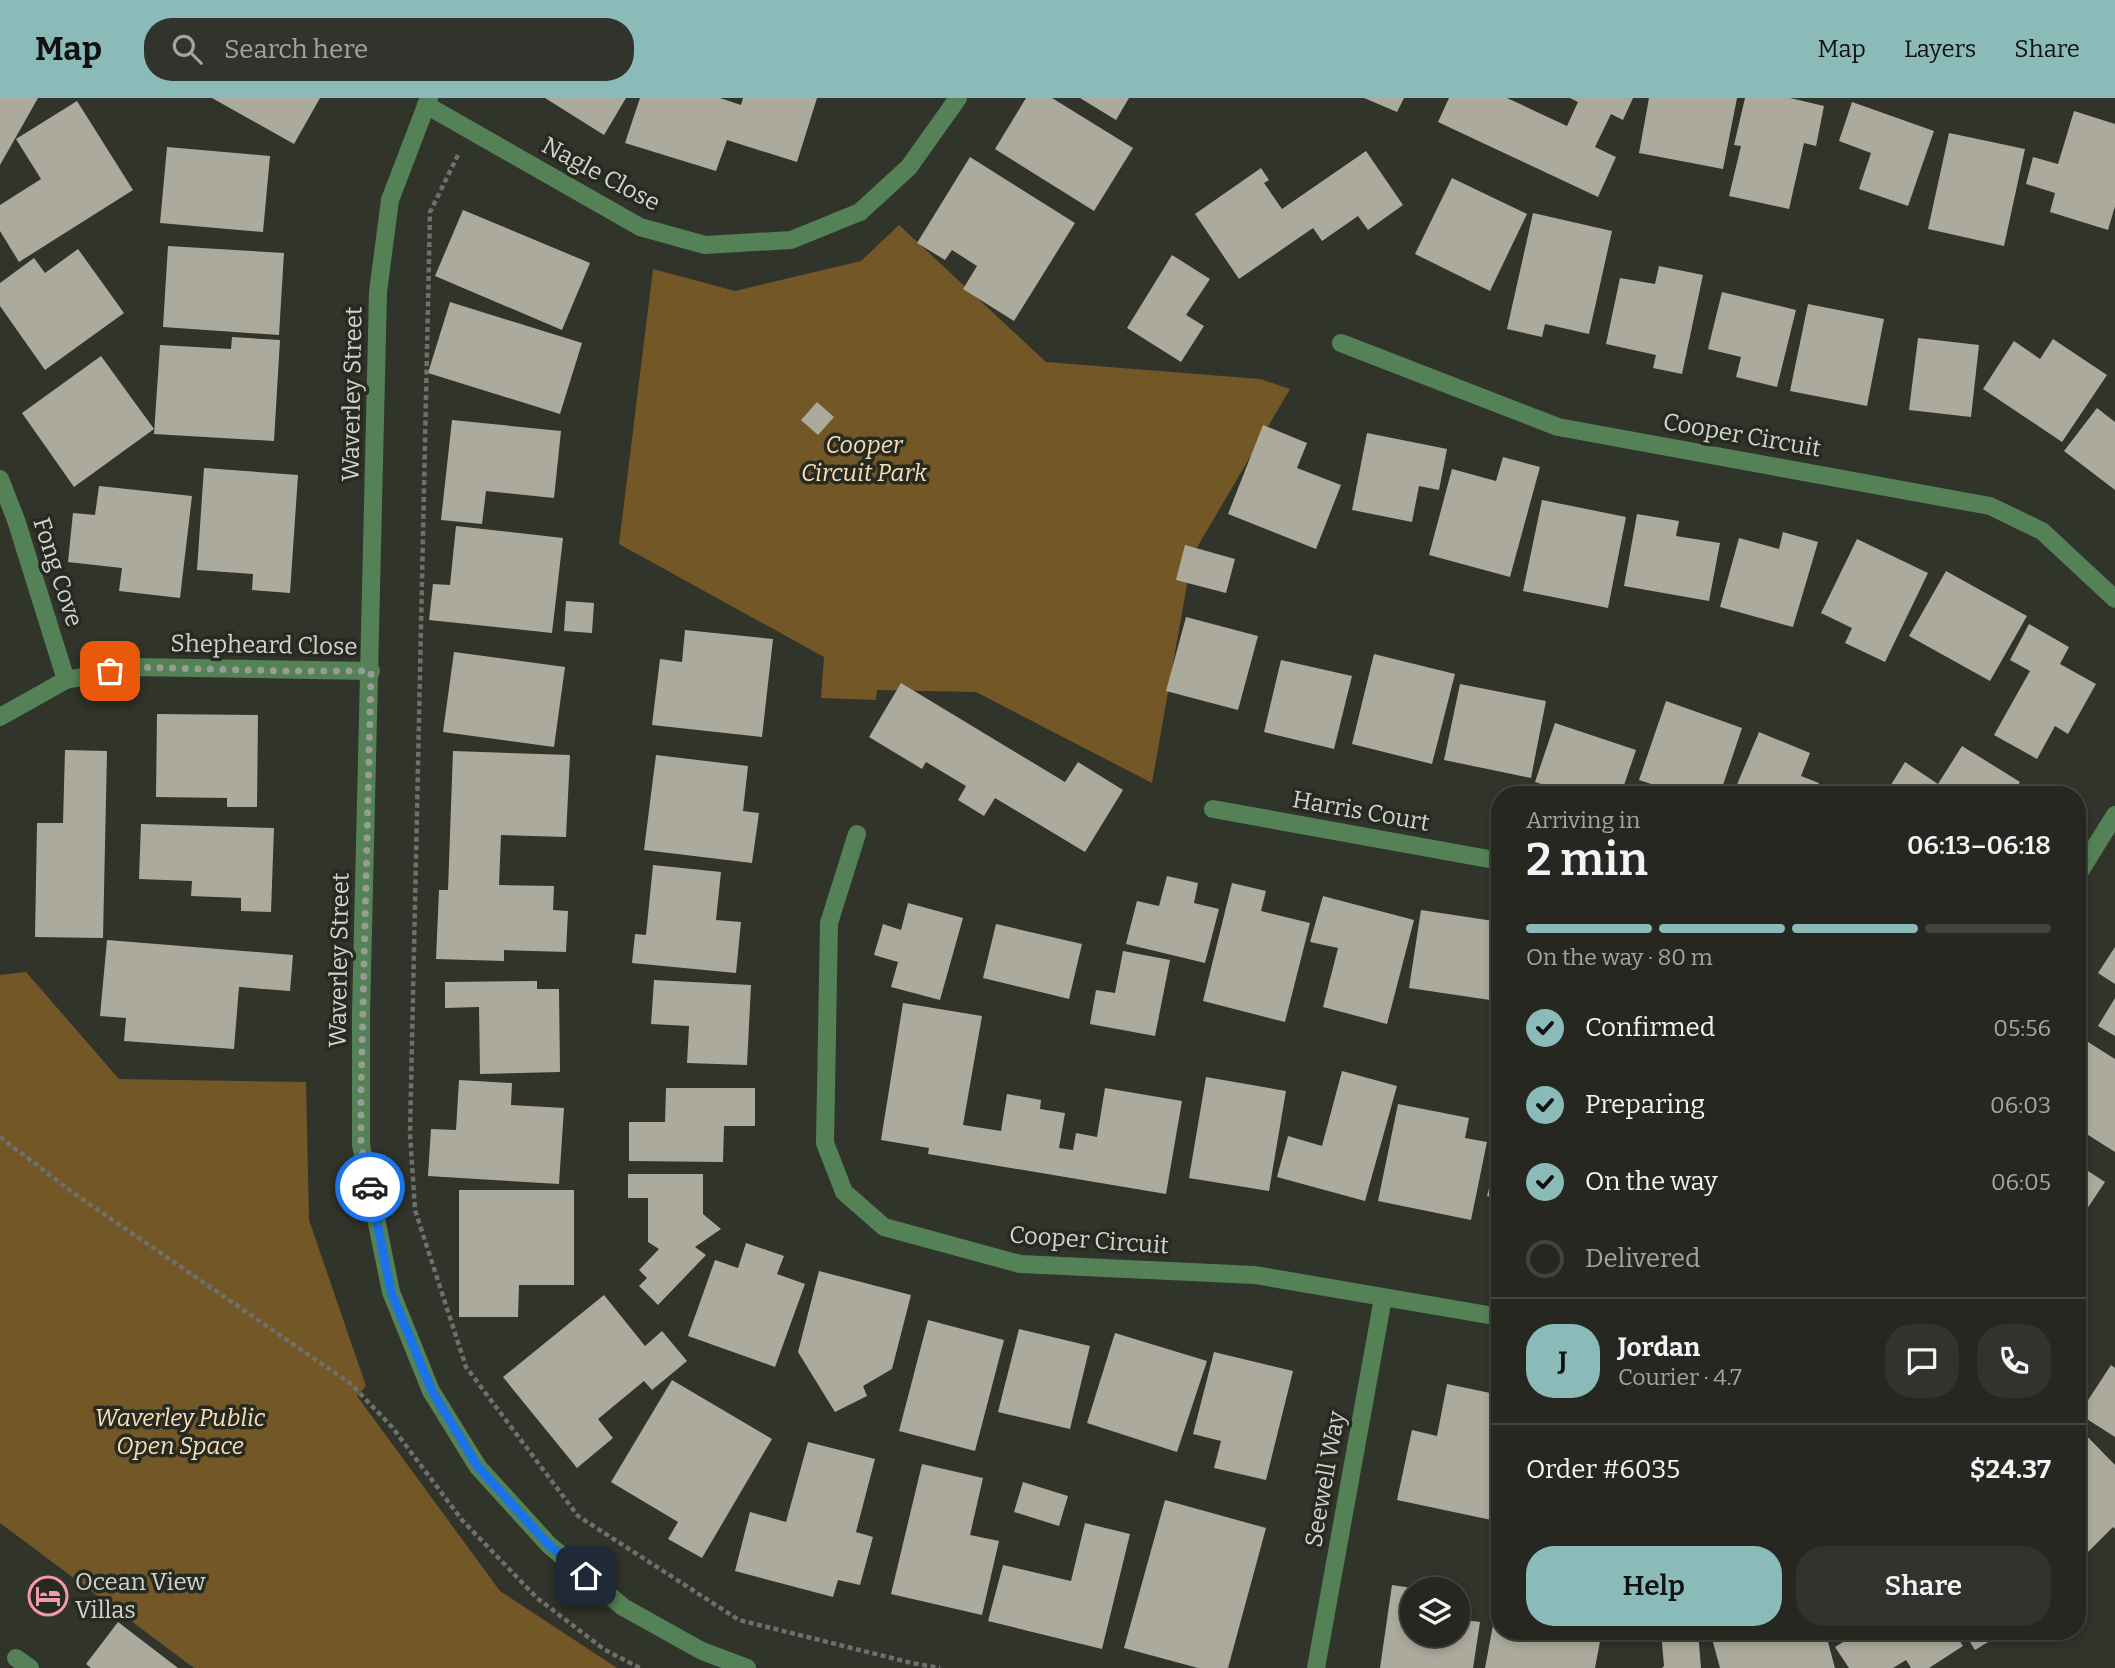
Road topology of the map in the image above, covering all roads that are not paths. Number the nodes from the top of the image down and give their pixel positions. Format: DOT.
graph roads {
  1 [pos="958,98"];
  2 [pos="427,101"];
  3 [pos="1341,343"];
  4 [pos="0,479"];
  5 [pos="2115,599"];
  6 [pos="371,671"];
  7 [pos="66,680"];
  8 [pos="0,717"];
  9 [pos="1213,809"];
  10 [pos="2115,816"];
  11 [pos="857,834"];
  12 [pos="1491,859"];
  13 [pos="2086,862"];
  14 [pos="1383,1298"];
  15 [pos="1491,1316"];
  16 [pos="747,1668"];
  17 [pos="1315,1668"];
  1 -- 2 [label="street, Nagle Close"];
  2 -- 6 [label="street, Waverley Street"];
  3 -- 5 [label="street, Cooper Circuit"];
  4 -- 7 [label="street, Fong Cove"];
  6 -- 7 [label="street, Shepheard Close"];
  6 -- 16 [label="street, Waverley Street"];
  7 -- 8 [label="street, Shepheard Close"];
  9 -- 12 [label="street, Harris Court"];
  10 -- 13 [label="street"];
  11 -- 14 [label="street, Cooper Circuit"];
  14 -- 15 [label="street, Cooper Circuit"];
  14 -- 17 [label="street, Seewell Way"];
}
